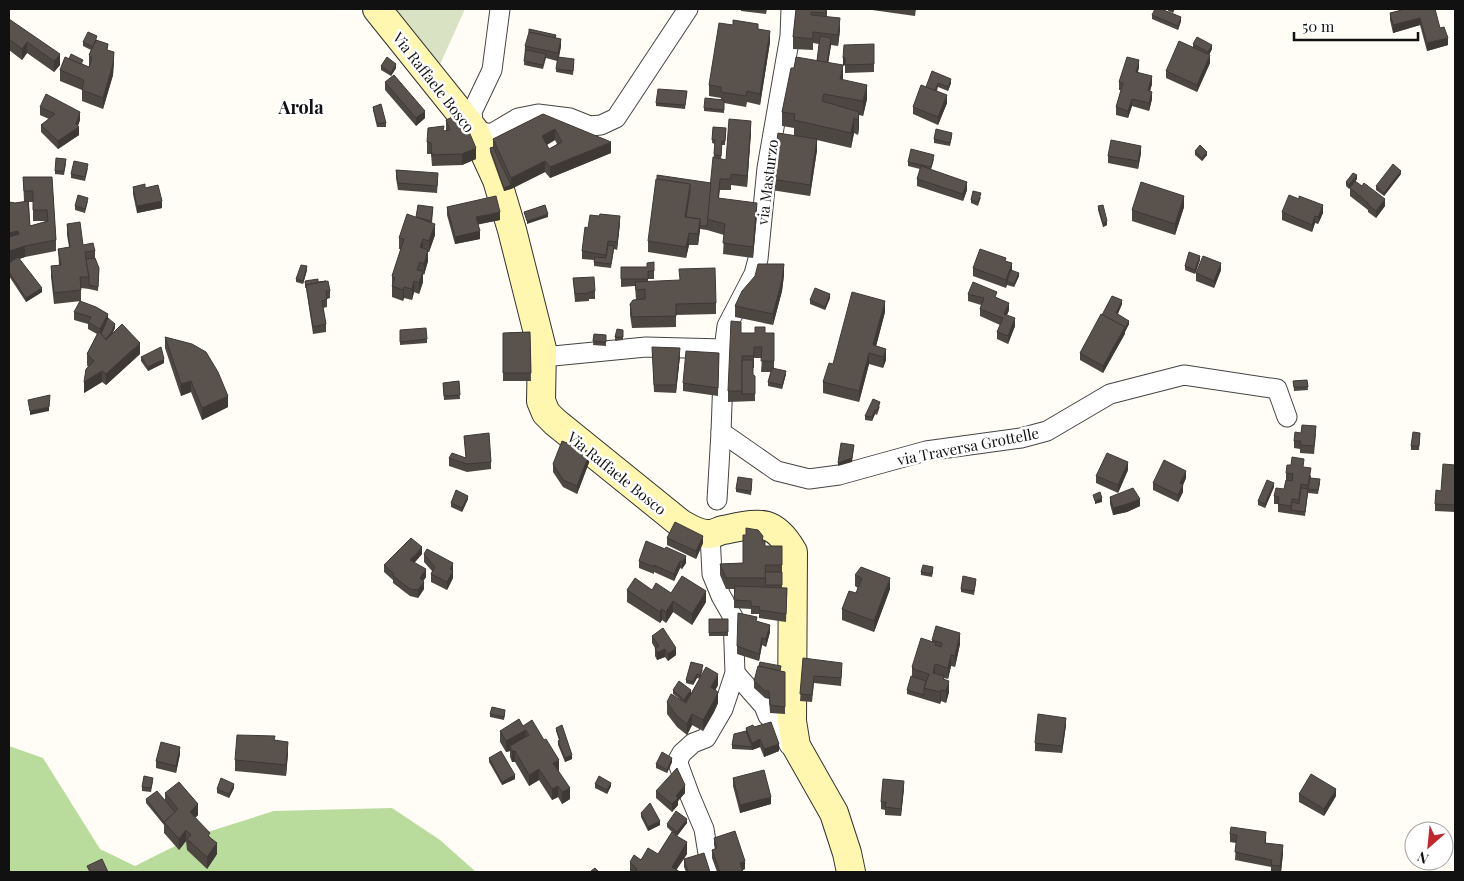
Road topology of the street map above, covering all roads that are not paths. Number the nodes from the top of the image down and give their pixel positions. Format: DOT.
graph roads {
  1 [pos="377,9"];
  2 [pos="500,9"];
  3 [pos="688,9"];
  4 [pos="791,9"];
  5 [pos="474,130"];
  6 [pos="724,349"];
  7 [pos="543,357"];
  8 [pos="1287,417"];
  9 [pos="721,432"];
  10 [pos="717,500"];
  11 [pos="710,535"];
  12 [pos="735,673"];
  13 [pos="834,813"];
  14 [pos="711,872"];
  15 [pos="851,872"];
  1 -- 5 [label="street, Via Raffaele Bosco"];
  2 -- 5 [label="street"];
  3 -- 5 [label="street"];
  4 -- 6 [label="street, via Masturzo"];
  5 -- 7 [label="street, Via Raffaele Bosco"];
  6 -- 7 [label="street"];
  6 -- 9 [label="street"];
  7 -- 11 [label="street, Via Raffaele Bosco"];
  8 -- 9 [label="street, via Traversa Grottelle"];
  9 -- 10 [label="street"];
  11 -- 12 [label="street"];
  11 -- 13 [label="street"];
  12 -- 13 [label="street"];
  12 -- 14 [label="street"];
  13 -- 15 [label="street"];
}
